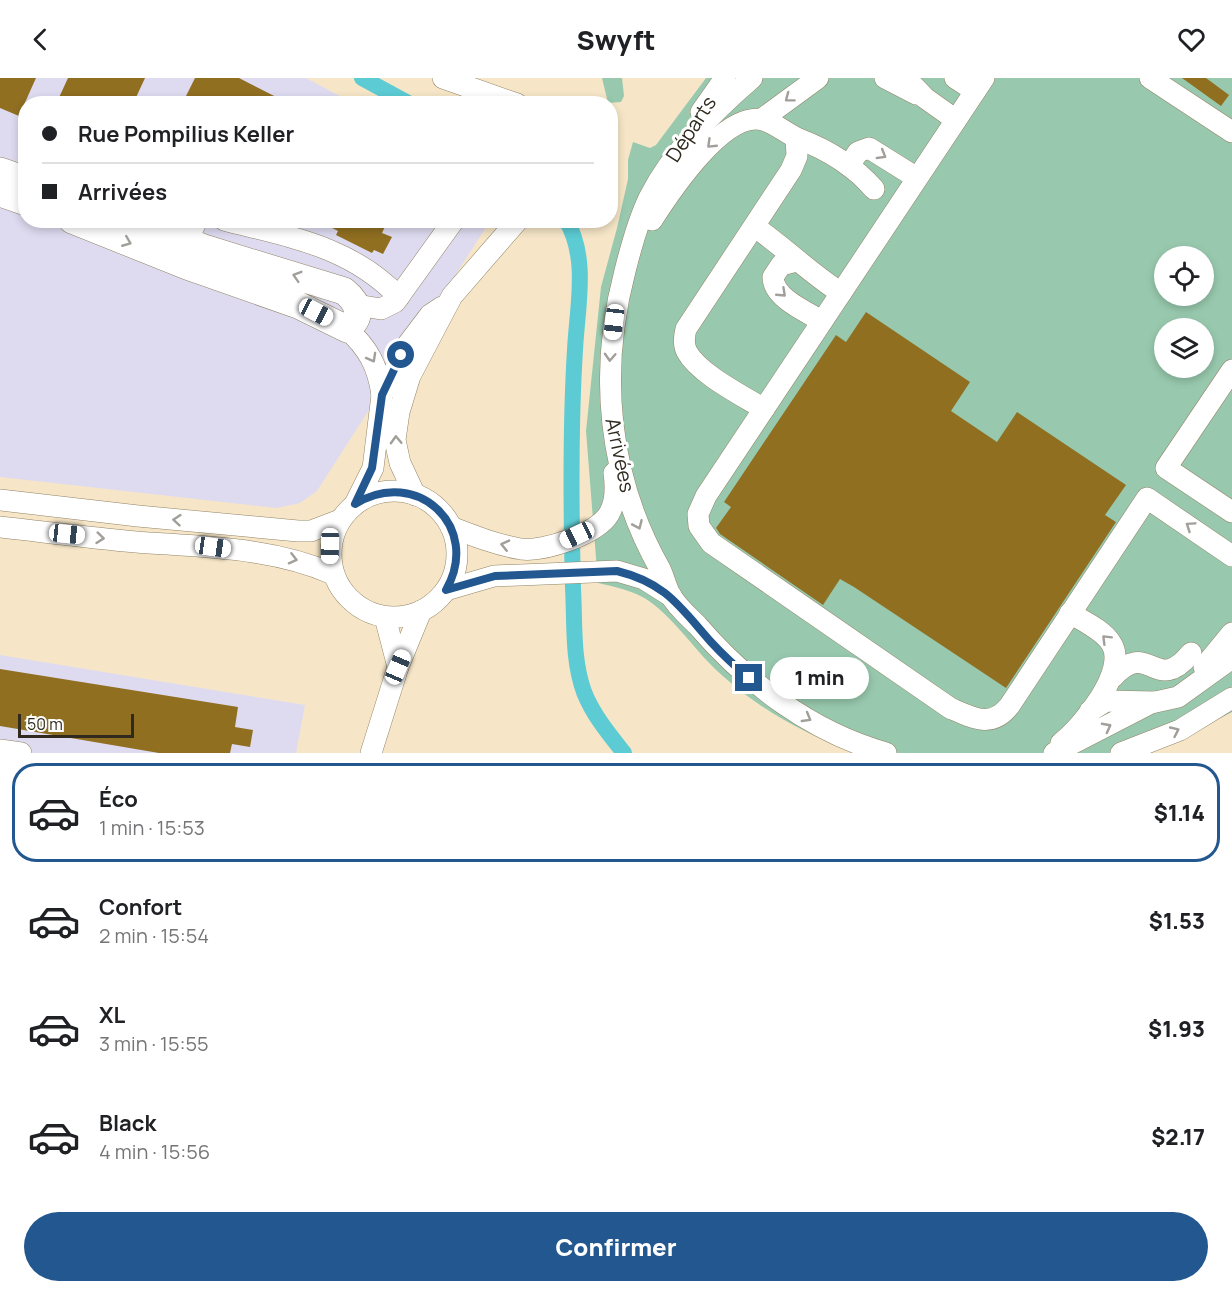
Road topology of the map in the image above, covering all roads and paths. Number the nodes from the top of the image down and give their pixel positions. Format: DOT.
graph roads {
  1 [pos="443,78"];
  2 [pos="725,78"];
  3 [pos="752,78"];
  4 [pos="818,78"];
  5 [pos="885,78"];
  6 [pos="956,78"];
  7 [pos="1150,78"];
  8 [pos="908,79"];
  9 [pos="979,85"];
  10 [pos="494,96"];
  11 [pos="925,98"];
  12 [pos="762,119"];
  13 [pos="956,120"];
  14 [pos="1232,132"];
  15 [pos="796,138"];
  16 [pos="849,166"];
  17 [pos="0,171"];
  18 [pos="18,177"];
  19 [pos="917,178"];
  20 [pos="659,181"];
  21 [pos="874,189"];
  22 [pos="0,193"];
  23 [pos="18,199"];
  24 [pos="899,206"];
  25 [pos="92,228"];
  26 [pos="175,228"];
  27 [pos="256,228"];
  28 [pos="448,228"];
  29 [pos="511,228"];
  30 [pos="192,231"];
  31 [pos="752,232"];
  32 [pos="629,256"];
  33 [pos="796,261"];
  34 [pos="841,292"];
  35 [pos="399,297"];
  36 [pos="446,306"];
  37 [pos="352,310"];
  38 [pos="822,321"];
  39 [pos="1232,370"];
  40 [pos="382,395"];
  41 [pos="610,407"];
  42 [pos="764,409"];
  43 [pos="416,495"];
  44 [pos="0,500"];
  45 [pos="355,504"];
  46 [pos="1232,512"];
  47 [pos="340,520"];
  48 [pos="0,527"];
  49 [pos="451,527"];
  50 [pos="1232,556"];
  51 [pos="333,574"];
  52 [pos="446,590"];
  53 [pos="671,596"];
  54 [pos="421,611"];
  55 [pos="1070,613"];
  56 [pos="385,617"];
  57 [pos="1232,633"];
  58 [pos="1191,653"];
  59 [pos="1232,658"];
  60 [pos="398,667"];
  61 [pos="1113,677"];
  62 [pos="1232,698"];
  63 [pos="1151,704"];
  64 [pos="1089,712"];
  65 [pos="0,750"];
  66 [pos="880,752"];
  67 [pos="21,753"];
  68 [pos="372,753"];
  69 [pos="897,753"];
  70 [pos="1048,753"];
  71 [pos="1054,753"];
  72 [pos="1121,753"];
  1 -- 10 [label="street"];
  2 -- 20 [label="street, Départs"];
  3 -- 20 [label="street, Arrivées"];
  4 -- 12 [label="street, one-way"];
  5 -- 11 [label="street"];
  6 -- 9 [label="street"];
  7 -- 14 [label="street"];
  8 -- 11 [label="street"];
  9 -- 13 [label="street"];
  11 -- 13 [label="street"];
  12 -- 15 [label="street"];
  12 -- 32 [label="street, one-way"];
  13 -- 19 [label="street"];
  15 -- 16 [label="street"];
  15 -- 21 [label="street"];
  15 -- 31 [label="street"];
  16 -- 19 [label="street, one-way"];
  16 -- 21 [label="street"];
  17 -- 18 [label="main road"];
  19 -- 24 [label="street"];
  20 -- 32 [label="street, Arrivées"];
  21 -- 24 [label="street"];
  22 -- 23 [label="main road"];
  24 -- 34 [label="street"];
  25 -- 37 [label="main road, one-way"];
  26 -- 30 [label="main road"];
  27 -- 35 [label="street"];
  28 -- 35 [label="street"];
  29 -- 36 [label="street"];
  37 -- 30 [label="main road, one-way"];
  31 -- 33 [label="street"];
  31 -- 42 [label="street"];
  32 -- 41 [label="street, Arrivées, one-way"];
  33 -- 34 [label="street"];
  33 -- 38 [label="street, one-way"];
  34 -- 38 [label="street"];
  35 -- 37 [label="street"];
  36 -- 40 [label="street"];
  43 -- 36 [label="street, one-way"];
  37 -- 40 [label="street, one-way"];
  38 -- 42 [label="street"];
  39 -- 46 [label="street"];
  40 -- 45 [label="street"];
  41 -- 49 [label="street, one-way"];
  41 -- 53 [label="street, Arrivées, one-way"];
  42 -- 55 [label="street"];
  43 -- 45 [label="street"];
  43 -- 49 [label="street"];
  47 -- 44 [label="street, one-way"];
  45 -- 47 [label="street"];
  47 -- 51 [label="street"];
  48 -- 51 [label="street, one-way"];
  49 -- 52 [label="street"];
  50 -- 55 [label="street, one-way"];
  51 -- 56 [label="street"];
  52 -- 53 [label="street"];
  52 -- 54 [label="street"];
  53 -- 66 [label="street, Arrivées, one-way"];
  54 -- 56 [label="street"];
  54 -- 60 [label="street"];
  61 -- 55 [label="street, one-way"];
  56 -- 60 [label="street"];
  57 -- 63 [label="street"];
  58 -- 61 [label="street"];
  59 -- 63 [label="street"];
  60 -- 68 [label="street"];
  61 -- 64 [label="street"];
  72 -- 62 [label="street, one-way"];
  63 -- 64 [label="street"];
  71 -- 63 [label="street, one-way"];
  64 -- 70 [label="street"];
  65 -- 67 [label="street"];
  66 -- 69 [label="street, Arrivées"];
}
